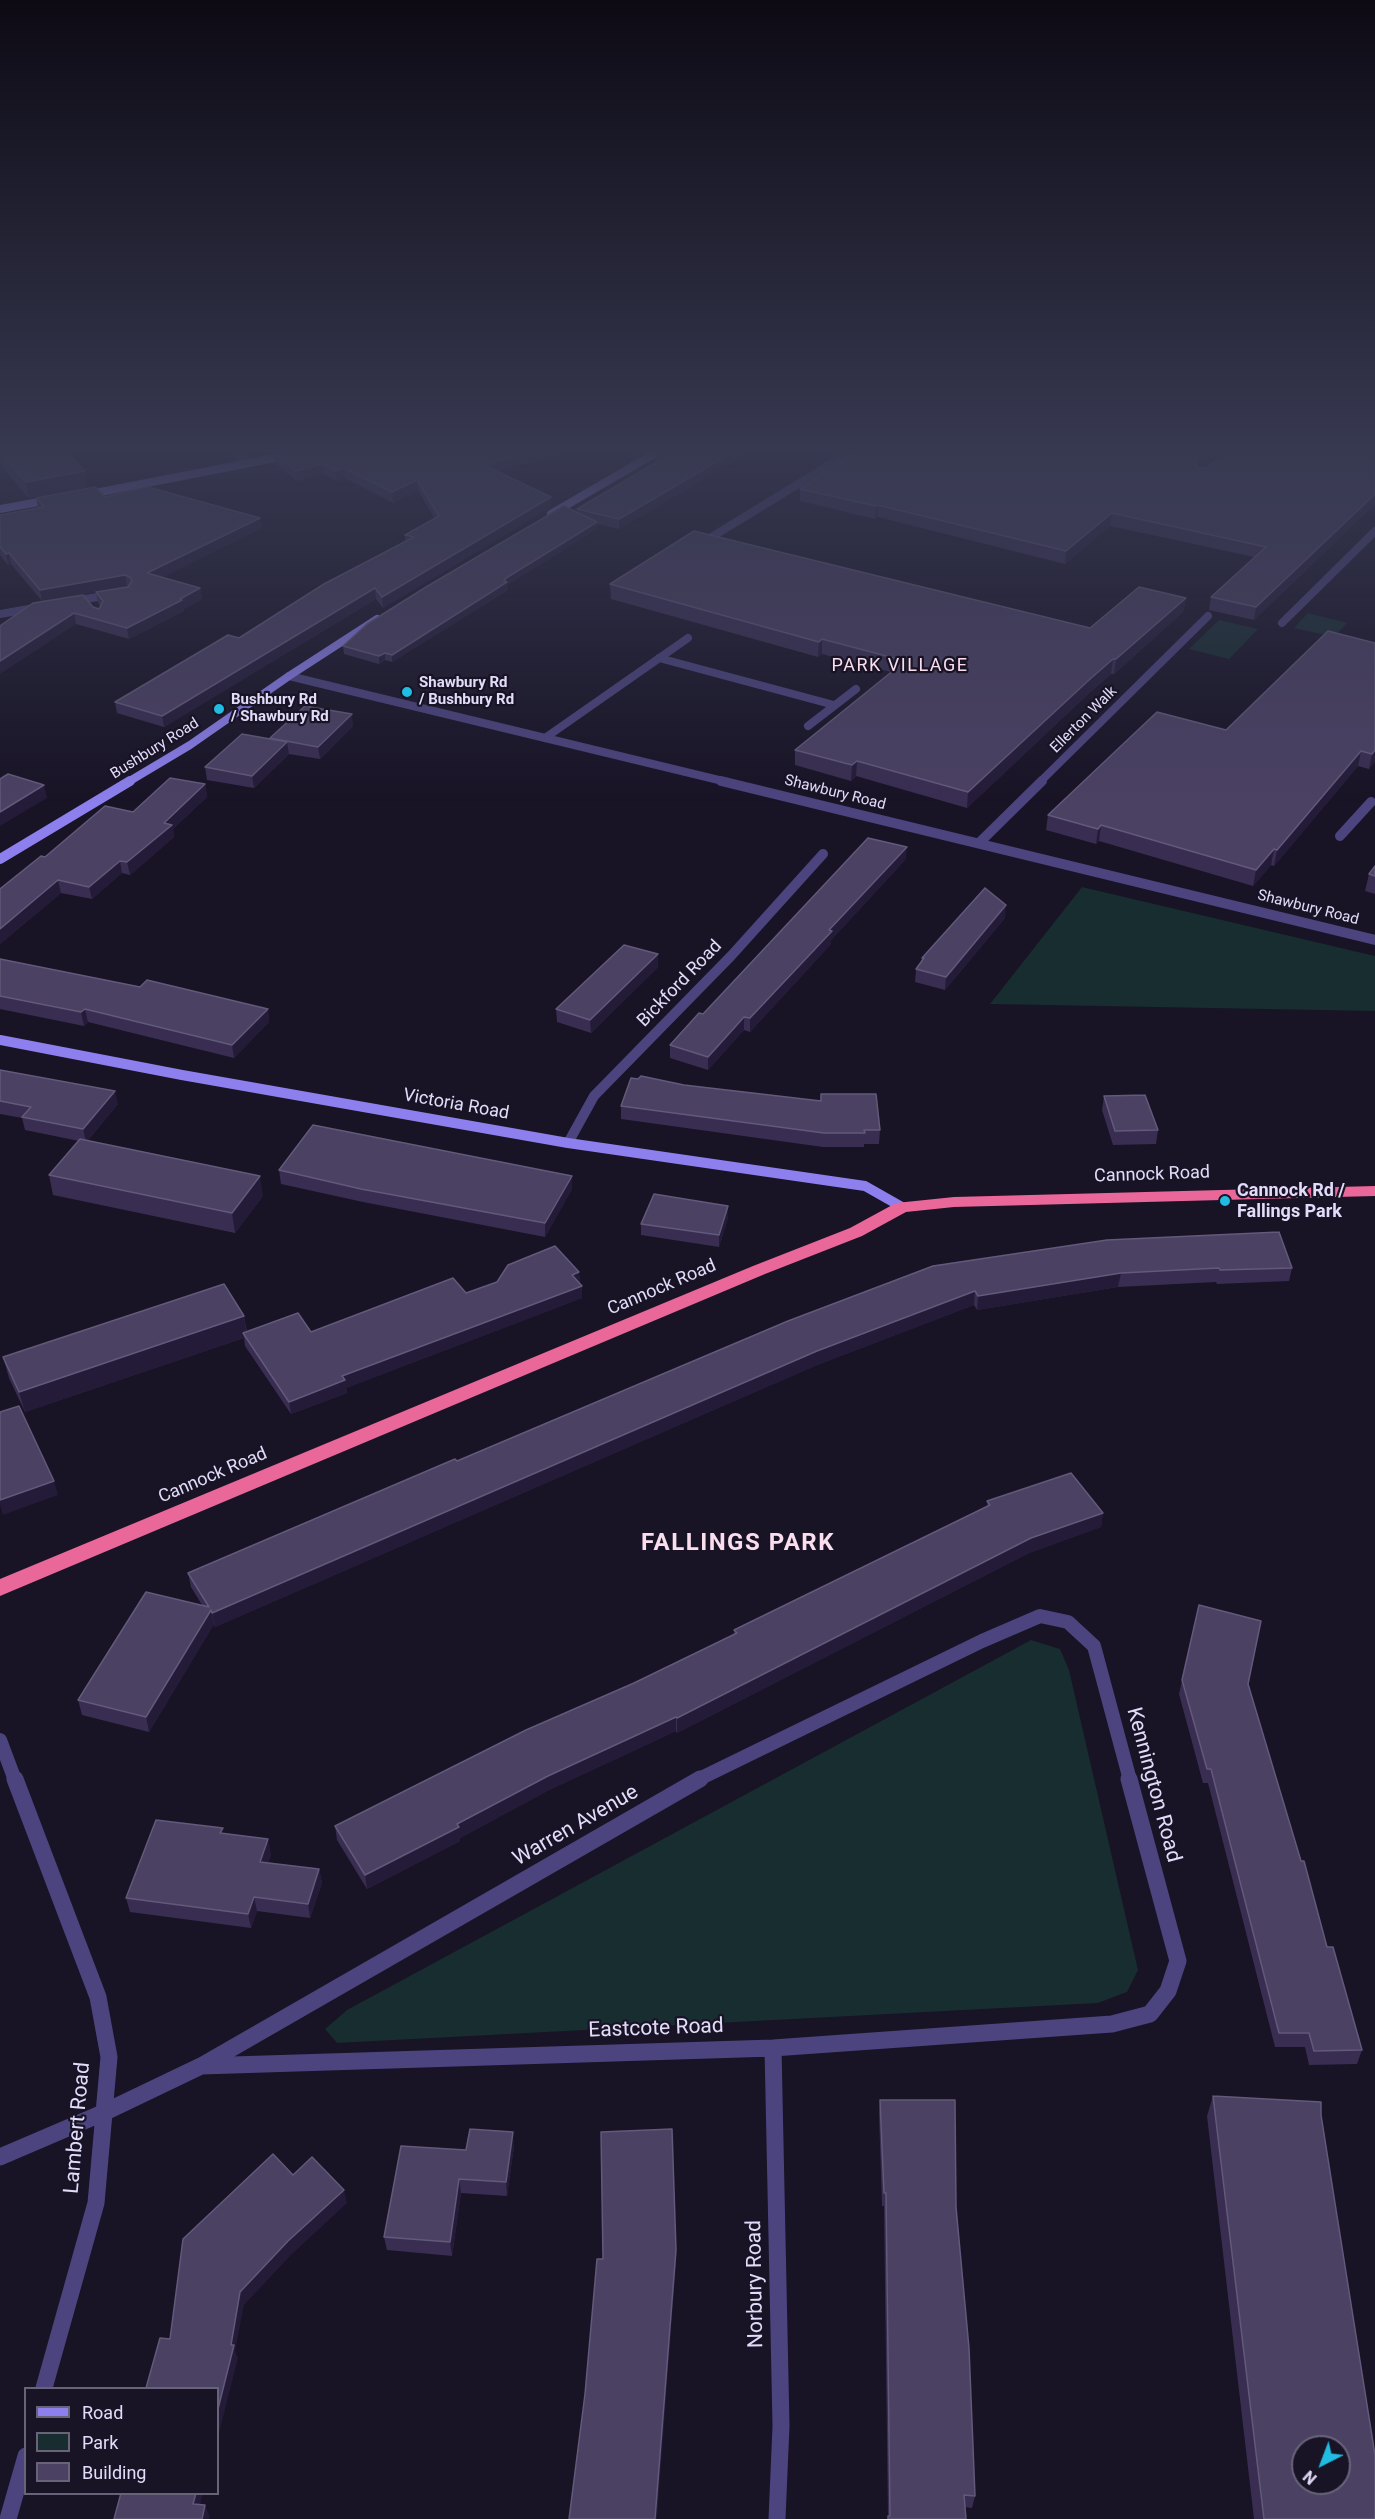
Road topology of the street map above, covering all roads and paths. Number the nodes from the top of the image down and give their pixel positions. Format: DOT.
graph roads {
  1 [pos="1337,569"];
  2 [pos="118,594"];
  3 [pos="87,599"];
  4 [pos="65,603"];
  5 [pos="53,604"];
  6 [pos="93,606"];
  7 [pos="4,611"];
  8 [pos="384,614"];
  9 [pos="1208,616"];
  10 [pos="1282,623"];
  11 [pos="688,638"];
  12 [pos="659,658"];
  13 [pos="289,676"];
  14 [pos="856,689"];
  15 [pos="834,705"];
  16 [pos="808,726"];
  17 [pos="545,738"];
  18 [pos="1374,801"];
  19 [pos="1340,836"];
  20 [pos="979,843"];
  21 [pos="823,854"];
  22 [pos="0,858"];
  23 [pos="1375,940"];
  24 [pos="0,1040"];
  25 [pos="568,1143"];
  26 [pos="1375,1191"];
  27 [pos="902,1208"];
  28 [pos="0,1588"];
  29 [pos="982,1641"];
  30 [pos="0,1740"];
  31 [pos="1112,2024"];
  32 [pos="773,2048"];
  33 [pos="201,2066"];
  34 [pos="105,2112"];
  35 [pos="0,2157"];
  36 [pos="44,2387"];
  37 [pos="24,2463"];
  38 [pos="8,2519"];
  39 [pos="777,2519"];
  1 -- 10 [label="street"];
  2 -- 3 [label="street"];
  3 -- 4 [label="street"];
  3 -- 6 [label="street"];
  5 -- 7 [label="street"];
  8 -- 13 [label="street, Bushbury Road"];
  9 -- 20 [label="street, Ellerton Walk"];
  11 -- 12 [label="street"];
  12 -- 15 [label="street"];
  12 -- 17 [label="street"];
  13 -- 17 [label="street, Shawbury Road"];
  13 -- 22 [label="street, Bushbury Road"];
  14 -- 15 [label="street"];
  15 -- 16 [label="street"];
  17 -- 20 [label="street, Shawbury Road"];
  18 -- 19 [label="street"];
  20 -- 23 [label="street, Shawbury Road"];
  21 -- 25 [label="street, Bickford Road"];
  24 -- 25 [label="street, Victoria Road"];
  25 -- 27 [label="street, Victoria Road"];
  26 -- 27 [label="highway, Cannock Road"];
  27 -- 28 [label="highway, Cannock Road"];
  29 -- 31 [label="street, Kennington Road"];
  29 -- 33 [label="street, Warren Avenue"];
  30 -- 34 [label="street, Lambert Road"];
  31 -- 32 [label="street, Eastcote Road"];
  32 -- 33 [label="street, Eastcote Road"];
  32 -- 39 [label="street, Norbury Road"];
  33 -- 34 [label="street, Warren Avenue"];
  34 -- 35 [label="street, Warren Avenue"];
  34 -- 36 [label="street, Lambert Road"];
  37 -- 38 [label="street"];
}
